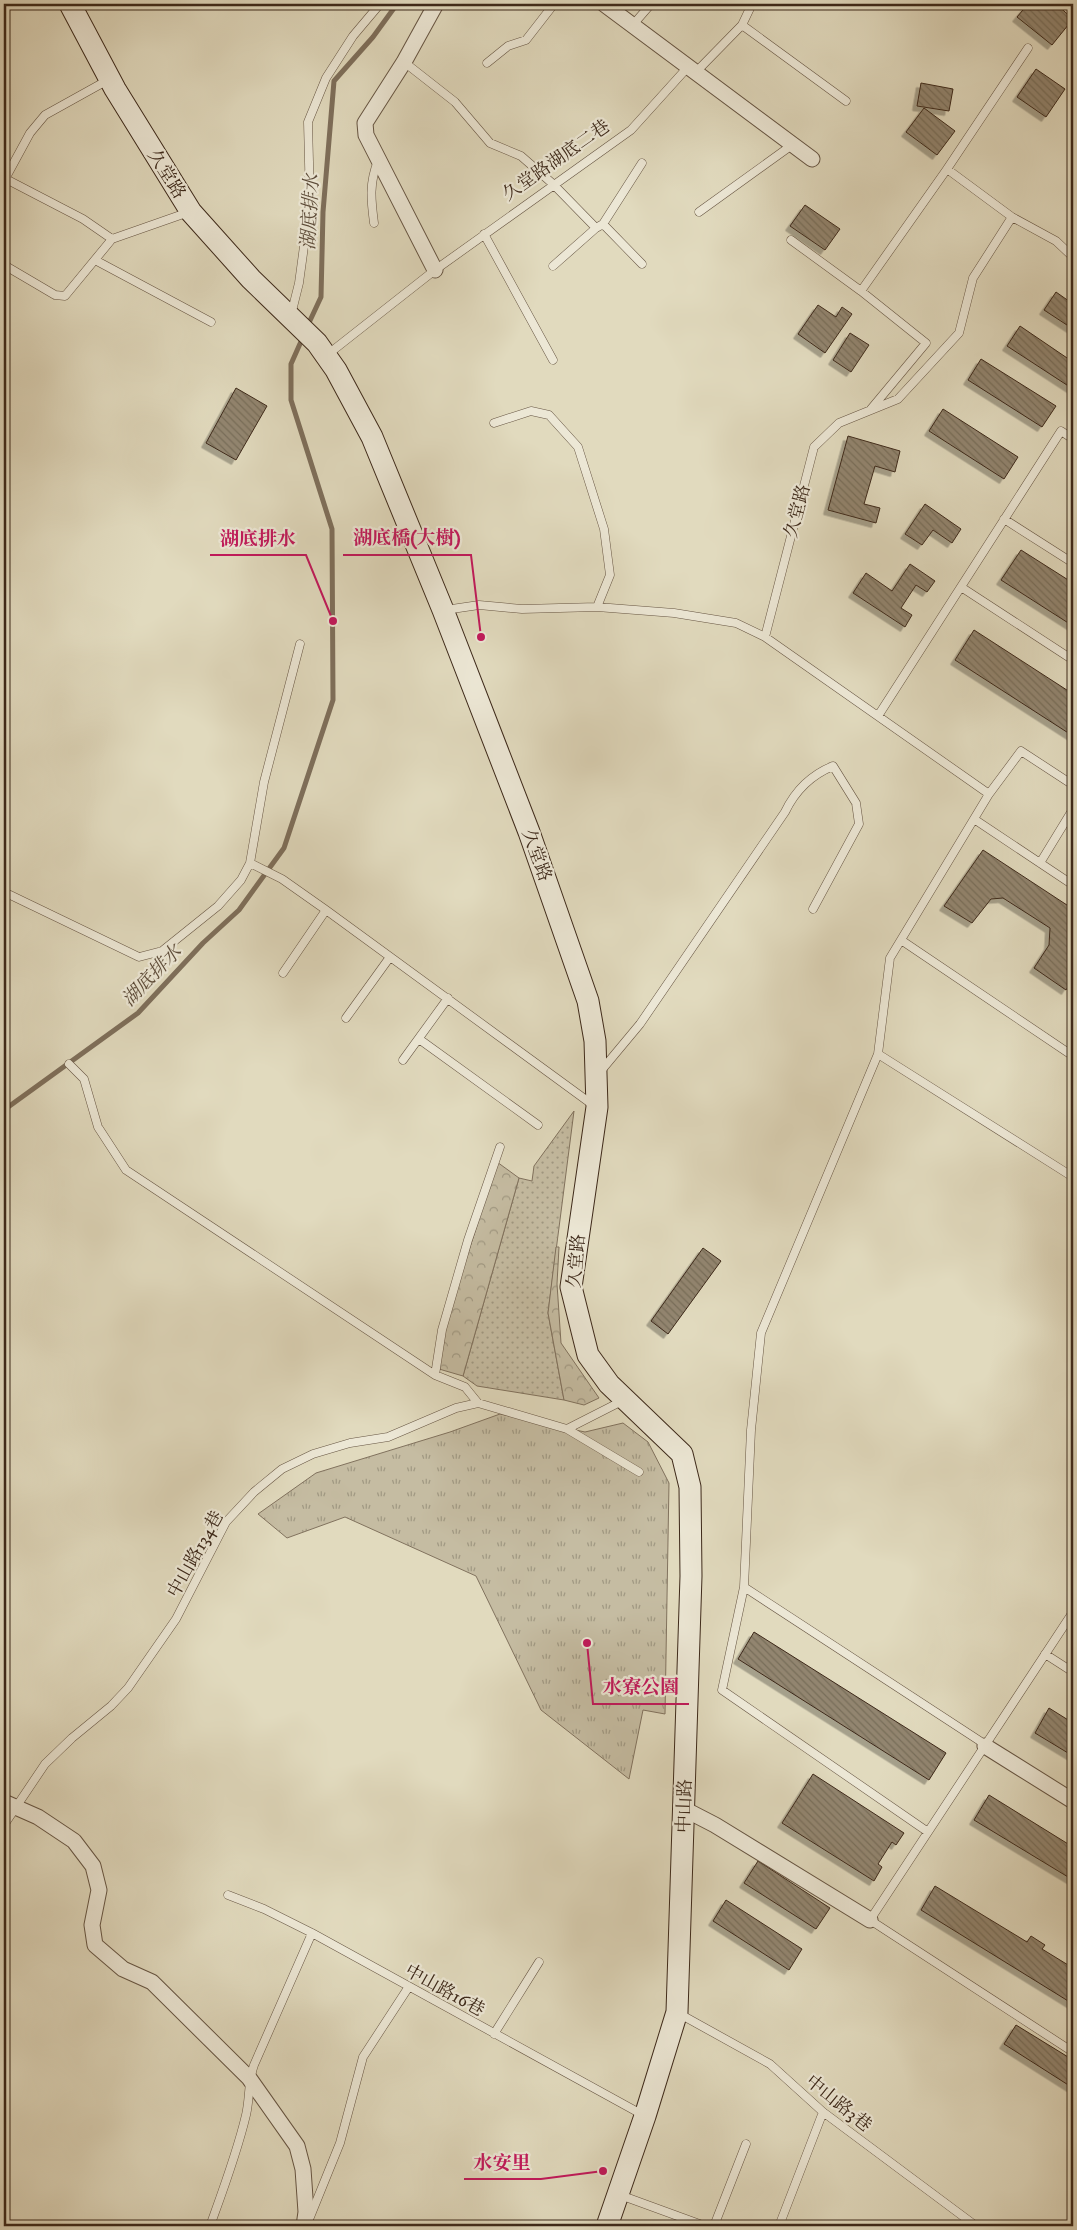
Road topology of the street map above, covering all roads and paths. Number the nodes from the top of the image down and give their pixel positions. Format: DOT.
graph roads {
  1 [pos="70,4"];
  2 [pos="380,4"];
  3 [pos="436,4"];
  4 [pos="554,4"];
  5 [pos="604,4"];
  6 [pos="651,4"];
  7 [pos="752,4"];
  8 [pos="742,25"];
  9 [pos="631,27"];
  10 [pos="1028,48"];
  11 [pos="404,62"];
  12 [pos="487,63"];
  13 [pos="691,70"];
  14 [pos="110,79"];
  15 [pos="846,101"];
  16 [pos="792,145"];
  17 [pos="378,159"];
  18 [pos="812,159"];
  19 [pos="642,163"];
  20 [pos="948,169"];
  21 [pos="4,178"];
  22 [pos="553,184"];
  23 [pos="191,212"];
  24 [pos="699,212"];
  25 [pos="1012,217"];
  26 [pos="374,223"];
  27 [pos="600,226"];
  28 [pos="484,234"];
  29 [pos="112,239"];
  30 [pos="791,240"];
  31 [pos="1073,257"];
  32 [pos="95,260"];
  33 [pos="642,264"];
  34 [pos="4,265"];
  35 [pos="553,266"];
  36 [pos="435,270"];
  37 [pos="861,291"];
  38 [pos="292,320"];
  39 [pos="211,322"];
  40 [pos="322,349"];
  41 [pos="553,360"];
  42 [pos="870,410"];
  43 [pos="494,423"];
  44 [pos="1073,439"];
  45 [pos="1004,520"];
  46 [pos="1073,563"];
  47 [pos="961,587"];
  48 [pos="597,607"];
  49 [pos="443,610"];
  50 [pos="765,637"];
  51 [pos="300,644"];
  52 [pos="1073,660"];
  53 [pos="878,716"];
  54 [pos="1073,785"];
  55 [pos="990,794"];
  56 [pos="1073,809"];
  57 [pos="974,819"];
  58 [pos="250,863"];
  59 [pos="1040,864"];
  60 [pos="1073,885"];
  61 [pos="4,892"];
  62 [pos="813,909"];
  63 [pos="326,910"];
  64 [pos="901,940"];
  65 [pos="390,957"];
  66 [pos="283,973"];
  67 [pos="448,998"];
  68 [pos="346,1018"];
  69 [pos="419,1039"];
  70 [pos="878,1054"];
  71 [pos="1073,1056"];
  72 [pos="403,1060"];
  73 [pos="69,1064"];
  74 [pos="597,1076"];
  75 [pos="597,1107"];
  76 [pos="538,1125"];
  77 [pos="500,1147"];
  78 [pos="1073,1177"];
  79 [pos="435,1375"];
  80 [pos="626,1399"];
  81 [pos="478,1403"];
  82 [pos="567,1429"];
  83 [pos="639,1472"];
  84 [pos="744,1587"];
  85 [pos="1073,1612"];
  86 [pos="1045,1654"];
  87 [pos="1073,1672"];
  88 [pos="985,1745"];
  89 [pos="1073,1801"];
  90 [pos="9,1805"];
  91 [pos="684,1809"];
  92 [pos="4,1825"];
  93 [pos="928,1832"];
  94 [pos="228,1895"];
  95 [pos="870,1920"];
  96 [pos="312,1933"];
  97 [pos="539,1962"];
  98 [pos="408,1988"];
  99 [pos="677,2012"];
  100 [pos="494,2034"];
  101 [pos="1073,2052"];
  102 [pos="250,2078"];
  103 [pos="823,2112"];
  104 [pos="645,2116"];
  105 [pos="746,2144"];
  106 [pos="618,2195"];
  107 [pos="210,2226"];
  108 [pos="305,2226"];
  109 [pos="607,2226"];
  110 [pos="705,2226"];
  111 [pos="714,2226"];
  112 [pos="779,2226"];
  113 [pos="976,2226"];
  1 -- 14 [label="street, 久堂路"];
  2 -- 38 [label="lane"];
  3 -- 11 [label="street"];
  4 -- 12 [label="lane"];
  5 -- 9 [label="street"];
  6 -- 9 [label="lane"];
  7 -- 8 [label="lane, 久堂路湖底二巷"];
  8 -- 13 [label="lane, 久堂路湖底二巷"];
  8 -- 15 [label="lane"];
  9 -- 13 [label="street"];
  10 -- 20 [label="lane"];
  11 -- 17 [label="street"];
  11 -- 22 [label="lane"];
  13 -- 16 [label="street"];
  13 -- 22 [label="lane, 久堂路湖底二巷"];
  14 -- 21 [label="lane"];
  14 -- 23 [label="street, 久堂路"];
  16 -- 18 [label="street"];
  16 -- 24 [label="lane"];
  17 -- 26 [label="lane"];
  17 -- 36 [label="street"];
  19 -- 27 [label="lane"];
  20 -- 25 [label="lane"];
  20 -- 37 [label="lane"];
  21 -- 29 [label="lane"];
  22 -- 27 [label="lane"];
  22 -- 28 [label="lane, 久堂路湖底二巷"];
  23 -- 29 [label="lane"];
  23 -- 38 [label="street, 久堂路"];
  25 -- 31 [label="lane"];
  25 -- 42 [label="lane, 久堂路"];
  27 -- 33 [label="lane"];
  27 -- 35 [label="lane"];
  28 -- 36 [label="lane, 久堂路湖底二巷"];
  28 -- 41 [label="lane"];
  29 -- 32 [label="lane"];
  30 -- 37 [label="lane"];
  32 -- 34 [label="lane"];
  32 -- 39 [label="lane"];
  36 -- 40 [label="lane, 久堂路湖底二巷"];
  37 -- 42 [label="lane"];
  38 -- 40 [label="street, 久堂路"];
  40 -- 49 [label="street, 久堂路"];
  42 -- 50 [label="lane, 久堂路"];
  43 -- 48 [label="lane"];
  44 -- 45 [label="lane"];
  45 -- 46 [label="lane"];
  45 -- 47 [label="lane"];
  47 -- 52 [label="lane"];
  47 -- 53 [label="lane"];
  48 -- 49 [label="lane"];
  48 -- 50 [label="lane"];
  49 -- 74 [label="street, 久堂路"];
  50 -- 53 [label="lane"];
  51 -- 58 [label="lane"];
  53 -- 55 [label="lane"];
  54 -- 55 [label="lane"];
  55 -- 57 [label="lane"];
  56 -- 59 [label="lane"];
  57 -- 59 [label="lane"];
  57 -- 64 [label="lane"];
  58 -- 61 [label="lane"];
  58 -- 63 [label="lane"];
  59 -- 60 [label="lane"];
  62 -- 74 [label="lane"];
  63 -- 65 [label="lane"];
  63 -- 66 [label="lane"];
  64 -- 70 [label="lane"];
  64 -- 71 [label="lane"];
  65 -- 67 [label="lane"];
  65 -- 68 [label="lane"];
  67 -- 69 [label="lane"];
  67 -- 75 [label="lane"];
  69 -- 72 [label="lane"];
  69 -- 76 [label="lane"];
  70 -- 78 [label="lane"];
  70 -- 84 [label="lane"];
  73 -- 79 [label="lane"];
  74 -- 75 [label="street, 久堂路"];
  75 -- 80 [label="street, 久堂路"];
  77 -- 79 [label="lane"];
  79 -- 81 [label="lane"];
  80 -- 82 [label="lane"];
  80 -- 91 [label="street, 中山路"];
  81 -- 82 [label="lane"];
  81 -- 90 [label="lane, 中山路134巷"];
  82 -- 83 [label="lane"];
  84 -- 88 [label="lane"];
  84 -- 93 [label="lane"];
  85 -- 86 [label="lane"];
  86 -- 87 [label="lane"];
  86 -- 88 [label="lane"];
  88 -- 89 [label="street"];
  88 -- 93 [label="lane"];
  90 -- 92 [label="lane, 中山路134巷"];
  90 -- 102 [label="street"];
  91 -- 95 [label="street"];
  91 -- 99 [label="street, 中山路"];
  93 -- 95 [label="lane"];
  94 -- 96 [label="lane, 中山路16巷"];
  95 -- 101 [label="lane"];
  96 -- 98 [label="lane, 中山路16巷"];
  96 -- 102 [label="lane"];
  97 -- 100 [label="lane"];
  98 -- 100 [label="lane, 中山路16巷"];
  98 -- 108 [label="lane"];
  99 -- 103 [label="lane, 中山路3巷"];
  99 -- 104 [label="street, 中山路"];
  100 -- 104 [label="lane, 中山路16巷"];
  102 -- 107 [label="lane"];
  102 -- 108 [label="street"];
  103 -- 112 [label="lane"];
  103 -- 113 [label="lane, 中山路3巷"];
  104 -- 106 [label="street, 中山路"];
  105 -- 111 [label="lane"];
  106 -- 109 [label="street, 中山路"];
  106 -- 110 [label="lane"];
}
